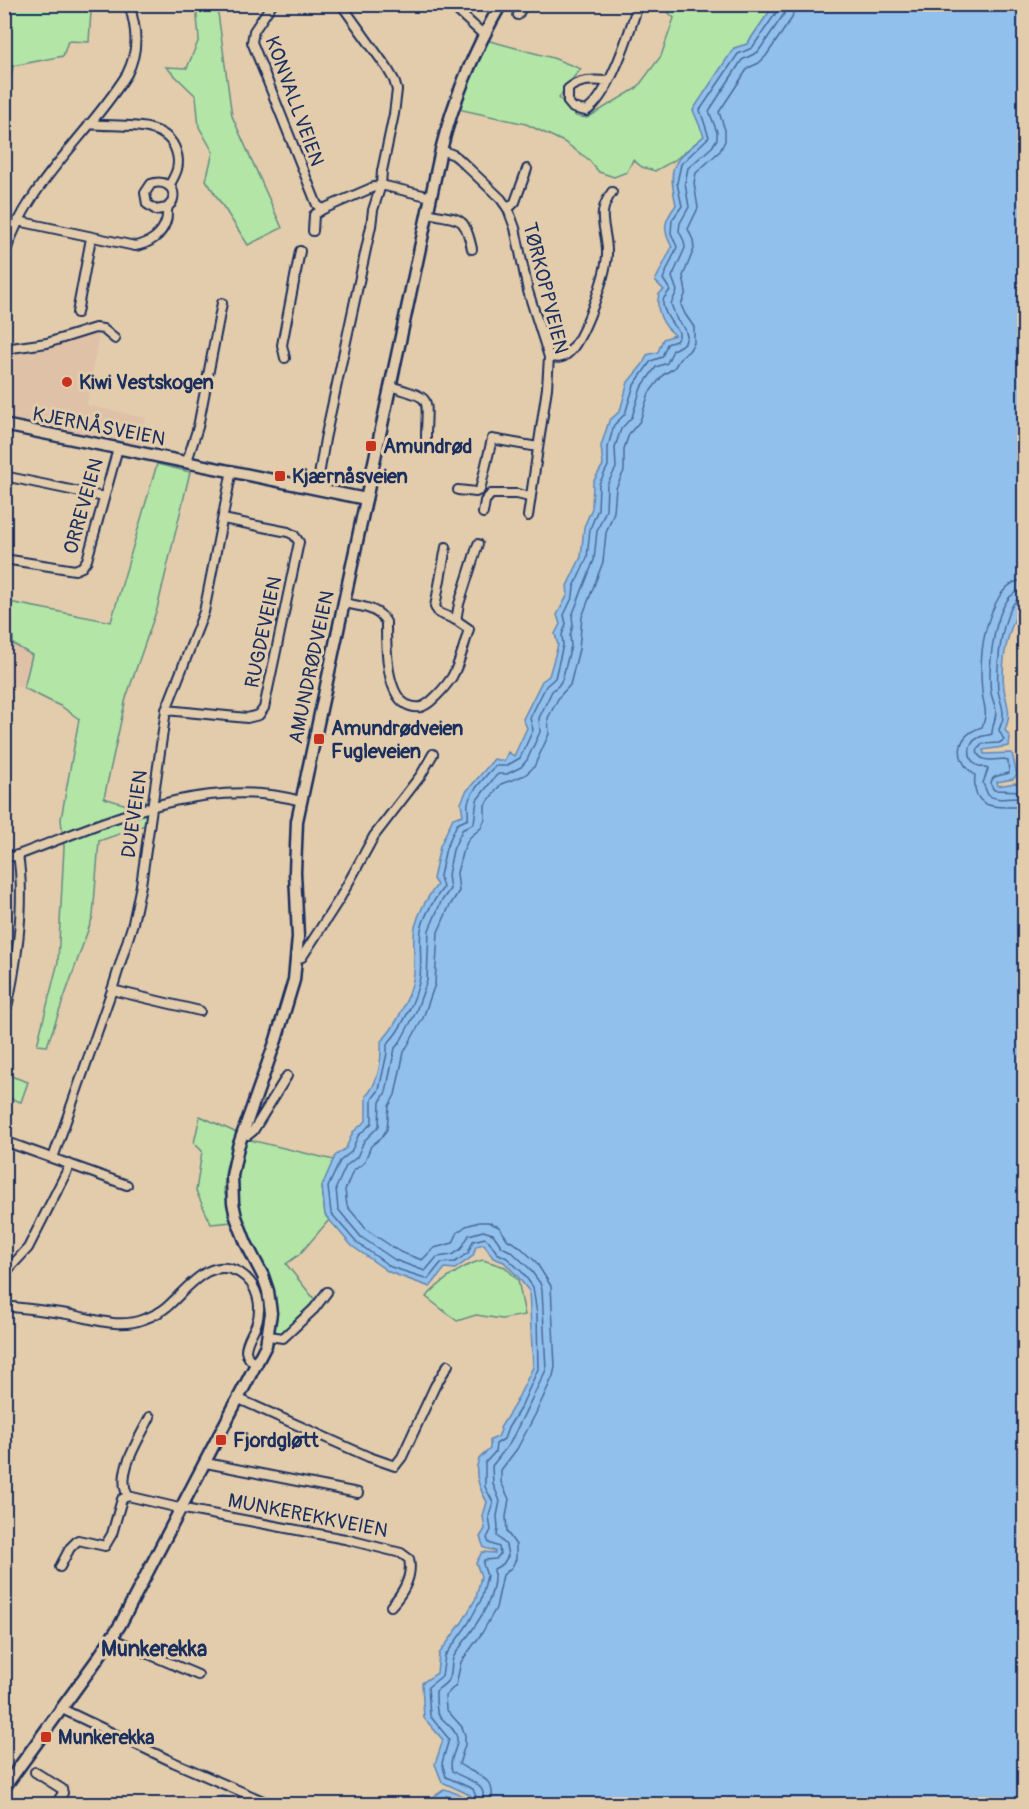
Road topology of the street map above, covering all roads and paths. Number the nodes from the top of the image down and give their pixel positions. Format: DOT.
graph roads {
  1 [pos="129,4"];
  2 [pos="272,4"];
  3 [pos="340,4"];
  4 [pos="450,4"];
  5 [pos="501,4"];
  6 [pos="524,4"];
  7 [pos="638,4"];
  8 [pos="518,15"];
  9 [pos="484,35"];
  10 [pos="608,81"];
  11 [pos="89,124"];
  12 [pos="441,150"];
  13 [pos="527,169"];
  14 [pos="381,185"];
  15 [pos="169,186"];
  16 [pos="612,192"];
  17 [pos="431,197"];
  18 [pos="167,208"];
  19 [pos="324,209"];
  20 [pos="508,209"];
  21 [pos="428,213"];
  22 [pos="4,221"];
  23 [pos="16,224"];
  24 [pos="313,231"];
  25 [pos="91,238"];
  26 [pos="472,249"];
  27 [pos="300,250"];
  28 [pos="4,257"];
  29 [pos="222,303"];
  30 [pos="77,313"];
  31 [pos="116,339"];
  32 [pos="4,349"];
  33 [pos="549,357"];
  34 [pos="285,358"];
  35 [pos="390,386"];
  36 [pos="4,425"];
  37 [pos="426,439"];
  38 [pos="538,447"];
  39 [pos="118,448"];
  40 [pos="187,462"];
  41 [pos="232,470"];
  42 [pos="4,476"];
  43 [pos="317,488"];
  44 [pos="458,490"];
  45 [pos="104,497"];
  46 [pos="529,497"];
  47 [pos="366,499"];
  48 [pos="483,513"];
  49 [pos="528,516"];
  50 [pos="223,519"];
  51 [pos="478,544"];
  52 [pos="446,547"];
  53 [pos="4,559"];
  54 [pos="344,603"];
  55 [pos="456,620"];
  56 [pos="166,710"];
  57 [pos="433,754"];
  58 [pos="301,801"];
  59 [pos="152,806"];
  60 [pos="18,855"];
  61 [pos="4,858"];
  62 [pos="297,959"];
  63 [pos="112,990"];
  64 [pos="200,1011"];
  65 [pos="4,1020"];
  66 [pos="288,1076"];
  67 [pos="242,1134"];
  68 [pos="4,1141"];
  69 [pos="53,1158"];
  70 [pos="70,1165"];
  71 [pos="127,1185"];
  72 [pos="4,1274"];
  73 [pos="327,1292"];
  74 [pos="4,1306"];
  75 [pos="269,1336"];
  76 [pos="257,1365"];
  77 [pos="448,1365"];
  78 [pos="239,1399"];
  79 [pos="150,1418"];
  80 [pos="206,1463"];
  81 [pos="358,1493"];
  82 [pos="128,1496"];
  83 [pos="182,1509"];
  84 [pos="60,1567"];
  85 [pos="391,1606"];
  86 [pos="111,1638"];
  87 [pos="198,1675"];
  88 [pos="62,1709"];
  89 [pos="35,1772"];
  90 [pos="4,1788"];
  91 [pos="56,1804"];
  92 [pos="270,1804"];
  1 -- 11 [label="street"];
  2 -- 19 [label="street, KONVALLVEIEN"];
  3 -- 14 [label="street"];
  4 -- 9 [label="street"];
  5 -- 9 [label="main road, AMUNDRØDVEIEN"];
  6 -- 8 [label="street"];
  7 -- 10 [label="street"];
  9 -- 12 [label="main road, AMUNDRØDVEIEN"];
  10 -- 10 [label="street"];
  11 -- 15 [label="street"];
  11 -- 23 [label="street"];
  12 -- 17 [label="main road, AMUNDRØDVEIEN"];
  12 -- 20 [label="street, TØRKOPPVEIEN"];
  13 -- 20 [label="street, TØRKOPPVEIEN"];
  14 -- 17 [label="street"];
  14 -- 19 [label="street"];
  14 -- 43 [label="street"];
  15 -- 18 [label="street"];
  15 -- 18 [label="street"];
  16 -- 33 [label="street"];
  17 -- 21 [label="main road, AMUNDRØDVEIEN"];
  18 -- 25 [label="street"];
  19 -- 24 [label="street"];
  20 -- 33 [label="street, TØRKOPPVEIEN"];
  21 -- 26 [label="street"];
  21 -- 35 [label="main road, AMUNDRØDVEIEN"];
  22 -- 23 [label="street"];
  23 -- 25 [label="street"];
  23 -- 28 [label="street"];
  25 -- 30 [label="street"];
  27 -- 34 [label="street"];
  29 -- 40 [label="street, KJERNÅSVEIEN"];
  31 -- 32 [label="street"];
  33 -- 38 [label="street, TØRKOPPVEIEN"];
  35 -- 37 [label="street"];
  35 -- 47 [label="main road, AMUNDRØDVEIEN"];
  36 -- 39 [label="main road, KJERNÅSVEIEN"];
  38 -- 44 [label="street"];
  38 -- 46 [label="street, TØRKOPPVEIEN"];
  39 -- 40 [label="main road, KJERNÅSVEIEN"];
  39 -- 45 [label="street, ORREVEIEN"];
  40 -- 41 [label="main road, KJERNÅSVEIEN"];
  41 -- 43 [label="main road, KJERNÅSVEIEN"];
  41 -- 50 [label="street, DUEVEIEN"];
  42 -- 45 [label="street"];
  43 -- 47 [label="main road, KJERNÅSVEIEN"];
  45 -- 53 [label="street, ORREVEIEN"];
  46 -- 48 [label="street"];
  46 -- 49 [label="street, TØRKOPPVEIEN"];
  47 -- 54 [label="main road, AMUNDRØDVEIEN"];
  50 -- 56 [label="street, DUEVEIEN"];
  50 -- 56 [label="street, RUGDEVEIEN"];
  51 -- 55 [label="street"];
  52 -- 55 [label="street"];
  54 -- 55 [label="street"];
  54 -- 58 [label="main road, AMUNDRØDVEIEN"];
  56 -- 59 [label="street, DUEVEIEN"];
  57 -- 62 [label="street, AMUNDRØDVEIEN"];
  58 -- 59 [label="street"];
  58 -- 62 [label="main road, AMUNDRØDVEIEN"];
  59 -- 60 [label="street"];
  59 -- 63 [label="street, DUEVEIEN"];
  60 -- 61 [label="street"];
  60 -- 65 [label="street"];
  62 -- 67 [label="main road, AMUNDRØDVEIEN"];
  63 -- 64 [label="street"];
  63 -- 69 [label="street, DUEVEIEN"];
  66 -- 67 [label="street"];
  67 -- 75 [label="main road, AMUNDRØDVEIEN"];
  68 -- 69 [label="street"];
  69 -- 70 [label="street"];
  70 -- 71 [label="street"];
  70 -- 72 [label="street"];
  73 -- 75 [label="street"];
  74 -- 76 [label="street"];
  75 -- 76 [label="main road, AMUNDRØDVEIEN"];
  76 -- 78 [label="main road"];
  77 -- 78 [label="street"];
  78 -- 80 [label="main road"];
  79 -- 82 [label="street"];
  80 -- 81 [label="street, MUNKEREKKVEIEN"];
  80 -- 83 [label="main road"];
  82 -- 83 [label="street, MUNKEREKKVEIEN"];
  82 -- 84 [label="street"];
  83 -- 85 [label="street, MUNKEREKKVEIEN"];
  83 -- 86 [label="main road"];
  86 -- 87 [label="street"];
  86 -- 88 [label="main road"];
  88 -- 90 [label="main road"];
  88 -- 92 [label="street"];
  89 -- 91 [label="street"];
}
